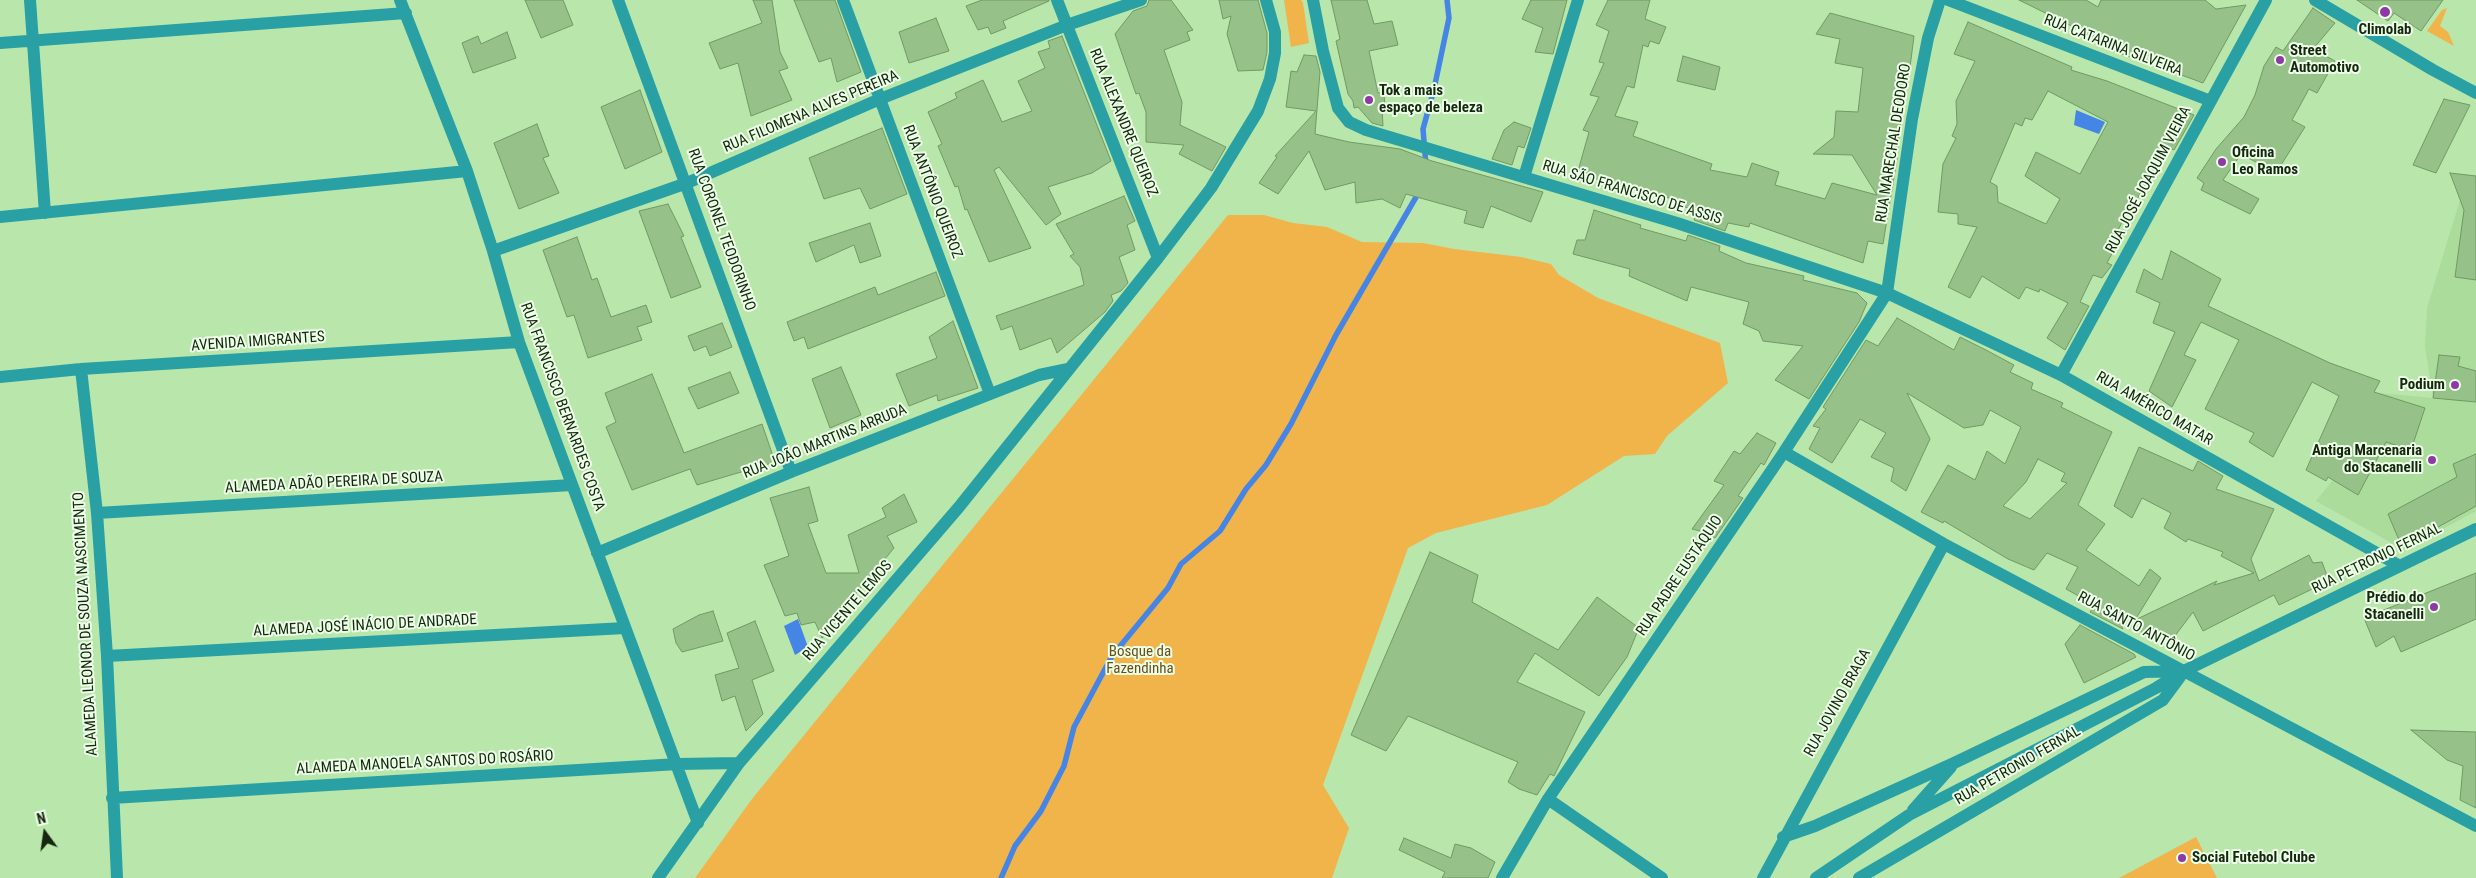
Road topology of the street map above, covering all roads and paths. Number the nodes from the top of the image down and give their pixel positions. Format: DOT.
graph roads {
  1 [pos="30,0"];
  2 [pos="400,0"];
  3 [pos="618,0"];
  4 [pos="843,0"];
  5 [pos="1057,0"];
  6 [pos="1141,0"];
  7 [pos="1266,0"];
  8 [pos="1314,0"];
  9 [pos="1578,0"];
  10 [pos="1940,0"];
  11 [pos="1948,0"];
  12 [pos="2266,0"];
  13 [pos="2315,0"];
  14 [pos="406,13"];
  15 [pos="1067,25"];
  16 [pos="32,41"];
  17 [pos="0,44"];
  18 [pos="2476,93"];
  19 [pos="880,99"];
  20 [pos="2210,101"];
  21 [pos="467,171"];
  22 [pos="1524,177"];
  23 [pos="687,183"];
  24 [pos="45,212"];
  25 [pos="0,217"];
  26 [pos="493,251"];
  27 [pos="1158,258"];
  28 [pos="1887,292"];
  29 [pos="519,342"];
  30 [pos="81,369"];
  31 [pos="1068,369"];
  32 [pos="2061,375"];
  33 [pos="0,378"];
  34 [pos="990,394"];
  35 [pos="1784,452"];
  36 [pos="791,472"];
  37 [pos="572,485"];
  38 [pos="97,513"];
  39 [pos="2476,529"];
  40 [pos="1944,544"];
  41 [pos="597,553"];
  42 [pos="2398,565"];
  43 [pos="625,628"];
  44 [pos="107,656"];
  45 [pos="2184,671"];
  46 [pos="739,763"];
  47 [pos="1954,763"];
  48 [pos="678,764"];
  49 [pos="112,798"];
  50 [pos="1548,799"];
  51 [pos="1909,815"];
  52 [pos="698,822"];
  53 [pos="2476,826"];
  54 [pos="1783,837"];
  55 [pos="117,878"];
  56 [pos="658,878"];
  57 [pos="1502,878"];
  58 [pos="1662,878"];
  59 [pos="1763,878"];
  60 [pos="1816,878"];
  61 [pos="1859,878"];
  1 -- 16 [label="street"];
  2 -- 14 [label="street, RUA FRANCISCO BERNARDES COSTA"];
  3 -- 23 [label="street, RUA CORONEL TEODORINHO"];
  4 -- 19 [label="street, RUA ANTÔNIO QUEIROZ"];
  5 -- 15 [label="street, RUA ALEXANDRE QUEIROZ"];
  6 -- 15 [label="street, RUA FILOMENA ALVES PEREIRA"];
  7 -- 27 [label="street, RUA VICENTE LEMOS"];
  8 -- 22 [label="street, RUA SÃO FRANCISCO DE ASSIS"];
  9 -- 22 [label="street"];
  10 -- 28 [label="street, RUA MARECHAL DEODORO"];
  11 -- 20 [label="street, RUA CATARINA SILVEIRA"];
  12 -- 20 [label="street, RUA JOSÉ JOAQUIM VIEIRA"];
  13 -- 18 [label="street"];
  14 -- 16 [label="street"];
  14 -- 21 [label="street, RUA FRANCISCO BERNARDES COSTA"];
  15 -- 19 [label="street, RUA FILOMENA ALVES PEREIRA"];
  15 -- 27 [label="street, RUA ALEXANDRE QUEIROZ"];
  16 -- 17 [label="street"];
  16 -- 24 [label="street"];
  19 -- 23 [label="street, RUA FILOMENA ALVES PEREIRA"];
  19 -- 34 [label="street, RUA ANTÔNIO QUEIROZ"];
  20 -- 32 [label="street, RUA JOSÉ JOAQUIM VIEIRA"];
  21 -- 24 [label="street"];
  21 -- 26 [label="street, RUA FRANCISCO BERNARDES COSTA"];
  22 -- 28 [label="street, RUA SÃO FRANCISCO DE ASSIS"];
  23 -- 26 [label="street, RUA FILOMENA ALVES PEREIRA"];
  23 -- 36 [label="street, RUA CORONEL TEODORINHO"];
  24 -- 25 [label="street"];
  26 -- 29 [label="street, RUA FRANCISCO BERNARDES COSTA"];
  27 -- 31 [label="street, RUA VICENTE LEMOS"];
  28 -- 32 [label="street, RUA AMÉRICO MATAR"];
  28 -- 35 [label="street, RUA PADRE EUSTÁQUIO"];
  29 -- 30 [label="street, AVENIDA IMIGRANTES"];
  29 -- 37 [label="street, RUA FRANCISCO BERNARDES COSTA"];
  30 -- 33 [label="street, AVENIDA IMIGRANTES"];
  30 -- 38 [label="street, ALAMEDA LEONOR DE SOUZA NASCIMENTO"];
  31 -- 34 [label="street, RUA JOÃO MARTINS ARRUDA"];
  31 -- 46 [label="street, RUA VICENTE LEMOS"];
  32 -- 42 [label="street, RUA AMÉRICO MATAR"];
  34 -- 36 [label="street, RUA JOÃO MARTINS ARRUDA"];
  35 -- 40 [label="street, RUA SANTO ANTÔNIO"];
  35 -- 50 [label="street, RUA PADRE EUSTÁQUIO"];
  36 -- 41 [label="street, RUA JOÃO MARTINS ARRUDA"];
  37 -- 38 [label="street, ALAMEDA ADÃO PEREIRA DE SOUZA"];
  37 -- 41 [label="street, RUA FRANCISCO BERNARDES COSTA"];
  38 -- 44 [label="street, ALAMEDA LEONOR DE SOUZA NASCIMENTO"];
  39 -- 42 [label="street, RUA PETRONIO FERNAL"];
  40 -- 45 [label="street, RUA SANTO ANTÔNIO"];
  40 -- 54 [label="street, RUA JOVINO BRAGA"];
  41 -- 43 [label="street, RUA FRANCISCO BERNARDES COSTA"];
  42 -- 45 [label="street, RUA PETRONIO FERNAL"];
  43 -- 44 [label="street, ALAMEDA JOSÉ INÁCIO DE ANDRADE"];
  43 -- 48 [label="street, RUA FRANCISCO BERNARDES COSTA"];
  44 -- 49 [label="street, ALAMEDA LEONOR DE SOUZA NASCIMENTO"];
  45 -- 47 [label="street, RUA PETRONIO FERNAL"];
  45 -- 51 [label="street, RUA PETRONIO FERNAL"];
  45 -- 53 [label="street, RUA SANTO ANTÔNIO"];
  45 -- 61 [label="street, RUA PETRONIO FERNAL"];
  46 -- 48 [label="street, ALAMEDA MANOELA SANTOS DO ROSÁRIO"];
  46 -- 52 [label="street, RUA VICENTE LEMOS"];
  47 -- 51 [label="street, RUA PETRONIO FERNAL"];
  47 -- 54 [label="street, RUA PETRONIO FERNAL"];
  48 -- 49 [label="street, ALAMEDA MANOELA SANTOS DO ROSÁRIO"];
  48 -- 52 [label="street, RUA FRANCISCO BERNARDES COSTA"];
  49 -- 55 [label="street, ALAMEDA LEONOR DE SOUZA NASCIMENTO"];
  50 -- 57 [label="street, RUA PADRE EUSTÁQUIO"];
  50 -- 58 [label="street"];
  51 -- 60 [label="street, RUA PETRONIO FERNAL"];
  52 -- 56 [label="street, RUA VICENTE LEMOS"];
  54 -- 59 [label="street, RUA JOVINO BRAGA"];
}
